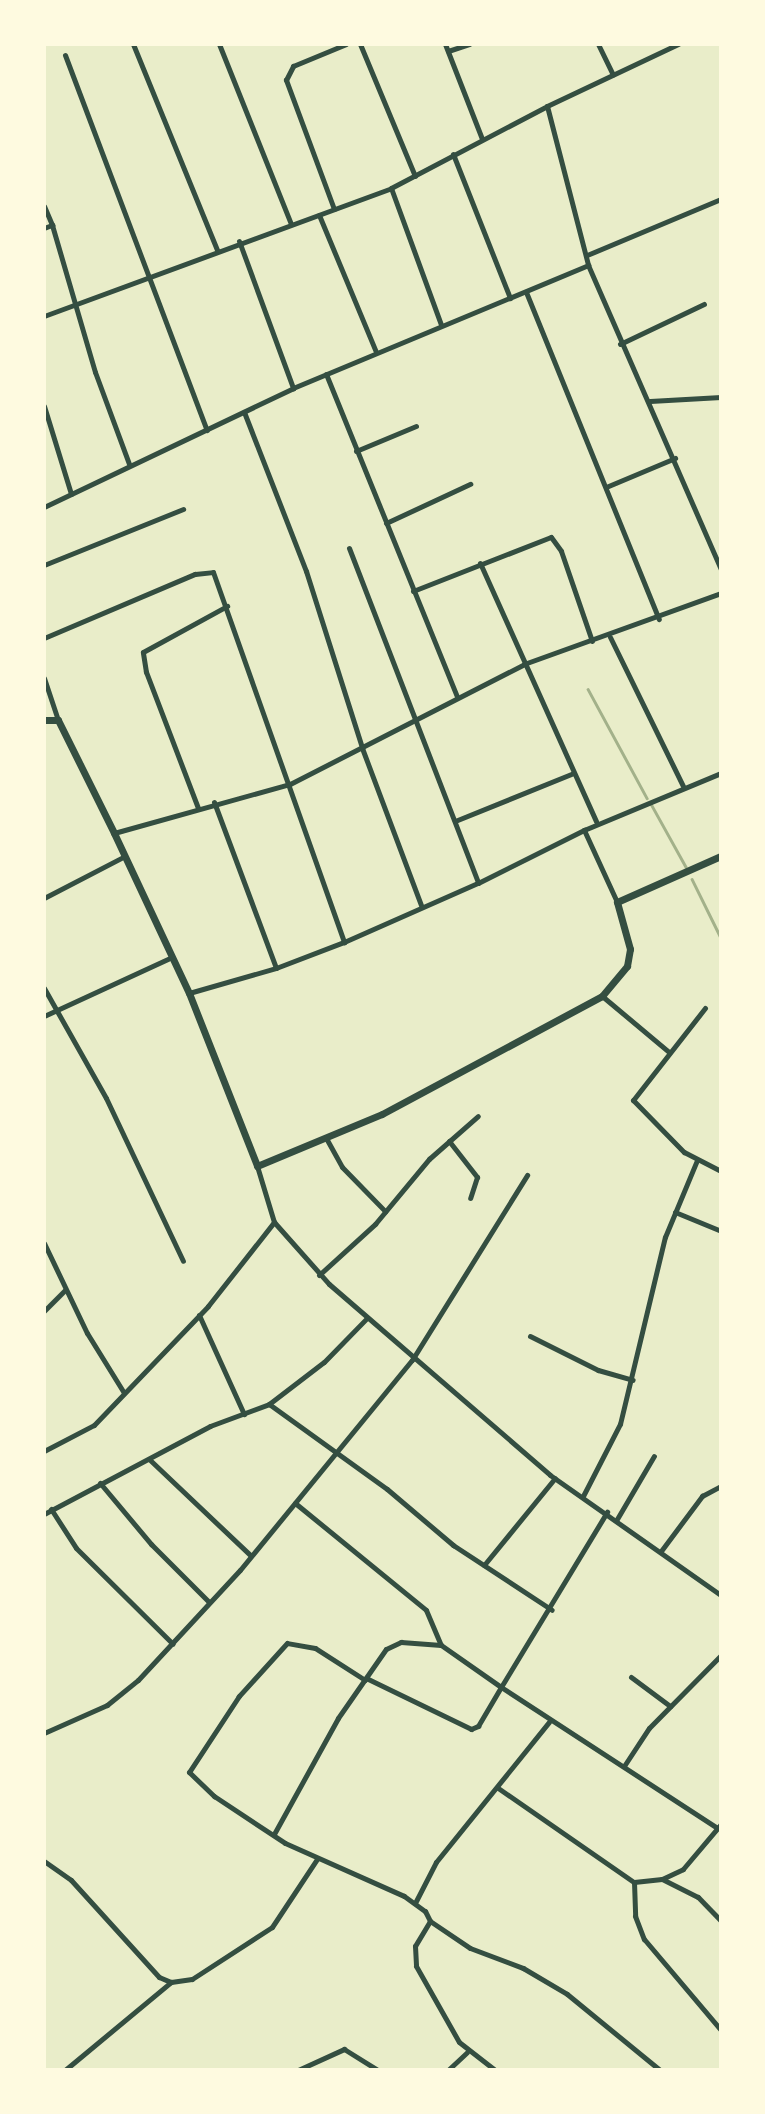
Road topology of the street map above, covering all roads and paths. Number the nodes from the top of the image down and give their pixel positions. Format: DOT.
graph roads {
  1 [pos="133,44"];
  2 [pos="219,44"];
  3 [pos="346,44"];
  4 [pos="359,44"];
  5 [pos="445,44"];
  6 [pos="469,44"];
  7 [pos="598,44"];
  8 [pos="677,44"];
  9 [pos="448,51"];
  10 [pos="65,55"];
  11 [pos="612,75"];
  12 [pos="547,106"];
  13 [pos="482,139"];
  14 [pos="453,154"];
  15 [pos="415,176"];
  16 [pos="391,188"];
  17 [pos="721,199"];
  18 [pos="44,206"];
  19 [pos="334,209"];
  20 [pos="319,215"];
  21 [pos="290,224"];
  22 [pos="52,225"];
  23 [pos="44,228"];
  24 [pos="239,241"];
  25 [pos="217,250"];
  26 [pos="586,255"];
  27 [pos="587,265"];
  28 [pos="150,278"];
  29 [pos="526,292"];
  30 [pos="510,298"];
  31 [pos="704,304"];
  32 [pos="76,305"];
  33 [pos="44,316"];
  34 [pos="441,325"];
  35 [pos="620,344"];
  36 [pos="376,352"];
  37 [pos="326,374"];
  38 [pos="293,388"];
  39 [pos="721,397"];
  40 [pos="650,401"];
  41 [pos="44,407"];
  42 [pos="244,412"];
  43 [pos="416,426"];
  44 [pos="207,430"];
  45 [pos="356,451"];
  46 [pos="675,458"];
  47 [pos="129,464"];
  48 [pos="470,484"];
  49 [pos="606,487"];
  50 [pos="71,495"];
  51 [pos="44,506"];
  52 [pos="183,509"];
  53 [pos="386,523"];
  54 [pos="349,548"];
  55 [pos="480,563"];
  56 [pos="44,565"];
  57 [pos="721,569"];
  58 [pos="413,591"];
  59 [pos="721,593"];
  60 [pos="228,606"];
  61 [pos="659,619"];
  62 [pos="610,637"];
  63 [pos="44,638"];
  64 [pos="592,641"];
  65 [pos="524,664"];
  66 [pos="44,678"];
  67 [pos="457,696"];
  68 [pos="44,720"];
  69 [pos="58,720"];
  70 [pos="417,722"];
  71 [pos="362,748"];
  72 [pos="574,773"];
  73 [pos="721,773"];
  74 [pos="290,784"];
  75 [pos="683,786"];
  76 [pos="214,802"];
  77 [pos="198,808"];
  78 [pos="454,821"];
  79 [pos="596,821"];
  80 [pos="584,830"];
  81 [pos="114,833"];
  82 [pos="125,856"];
  83 [pos="721,856"];
  84 [pos="478,883"];
  85 [pos="44,898"];
  86 [pos="617,902"];
  87 [pos="421,905"];
  88 [pos="344,942"];
  89 [pos="172,957"];
  90 [pos="276,968"];
  91 [pos="44,988"];
  92 [pos="189,993"];
  93 [pos="601,996"];
  94 [pos="705,1008"];
  95 [pos="56,1010"];
  96 [pos="44,1016"];
  97 [pos="669,1052"];
  98 [pos="478,1116"];
  99 [pos="326,1138"];
  100 [pos="449,1141"];
  101 [pos="697,1160"];
  102 [pos="257,1166"];
  103 [pos="721,1171"];
  104 [pos="527,1175"];
  105 [pos="470,1198"];
  106 [pos="386,1210"];
  107 [pos="675,1212"];
  108 [pos="274,1222"];
  109 [pos="721,1231"];
  110 [pos="44,1243"];
  111 [pos="183,1261"];
  112 [pos="319,1275"];
  113 [pos="65,1290"];
  114 [pos="44,1311"];
  115 [pos="199,1315"];
  116 [pos="367,1318"];
  117 [pos="530,1336"];
  118 [pos="412,1360"];
  119 [pos="633,1380"];
  120 [pos="124,1393"];
  121 [pos="269,1404"];
  122 [pos="244,1414"];
  123 [pos="44,1451"];
  124 [pos="334,1451"];
  125 [pos="654,1456"];
  126 [pos="150,1460"];
  127 [pos="555,1478"];
  128 [pos="100,1483"];
  129 [pos="721,1486"];
  130 [pos="583,1496"];
  131 [pos="295,1503"];
  132 [pos="51,1509"];
  133 [pos="607,1512"];
  134 [pos="44,1514"];
  135 [pos="617,1519"];
  136 [pos="661,1551"];
  137 [pos="251,1556"];
  138 [pos="484,1565"];
  139 [pos="721,1595"];
  140 [pos="209,1602"];
  141 [pos="552,1610"];
  142 [pos="173,1644"];
  143 [pos="441,1645"];
  144 [pos="721,1655"];
  145 [pos="631,1677"];
  146 [pos="365,1679"];
  147 [pos="501,1687"];
  148 [pos="670,1706"];
  149 [pos="549,1722"];
  150 [pos="44,1733"];
  151 [pos="624,1766"];
  152 [pos="498,1788"];
  153 [pos="719,1826"];
  154 [pos="274,1834"];
  155 [pos="317,1859"];
  156 [pos="44,1861"];
  157 [pos="662,1879"];
  158 [pos="634,1882"];
  159 [pos="415,1903"];
  160 [pos="430,1921"];
  161 [pos="721,1921"];
  162 [pos="171,1982"];
  163 [pos="721,2030"];
  164 [pos="467,2052"];
  165 [pos="65,2070"];
  166 [pos="298,2070"];
  167 [pos="377,2070"];
  168 [pos="447,2070"];
  169 [pos="495,2070"];
  170 [pos="660,2070"];
  1 -- 25 [label="street"];
  2 -- 21 [label="street"];
  3 -- 19 [label="street"];
  4 -- 15 [label="street"];
  5 -- 9 [label="street"];
  6 -- 9 [label="street"];
  7 -- 11 [label="street"];
  8 -- 11 [label="street"];
  9 -- 13 [label="street"];
  10 -- 28 [label="street"];
  11 -- 12 [label="street"];
  12 -- 13 [label="street"];
  12 -- 26 [label="street"];
  13 -- 14 [label="street"];
  14 -- 15 [label="street"];
  14 -- 30 [label="street"];
  15 -- 16 [label="street"];
  16 -- 19 [label="street"];
  16 -- 34 [label="street"];
  17 -- 26 [label="street"];
  18 -- 22 [label="street"];
  19 -- 20 [label="street"];
  20 -- 21 [label="street"];
  20 -- 36 [label="street"];
  21 -- 24 [label="street"];
  22 -- 23 [label="street"];
  22 -- 32 [label="street"];
  24 -- 25 [label="street"];
  24 -- 38 [label="street"];
  25 -- 28 [label="street"];
  26 -- 27 [label="street"];
  27 -- 29 [label="street"];
  27 -- 35 [label="street"];
  28 -- 32 [label="street"];
  28 -- 44 [label="street"];
  29 -- 30 [label="street"];
  29 -- 49 [label="street"];
  30 -- 34 [label="street"];
  31 -- 35 [label="street"];
  32 -- 33 [label="street"];
  32 -- 47 [label="street"];
  34 -- 36 [label="street"];
  35 -- 40 [label="street"];
  36 -- 37 [label="street"];
  37 -- 38 [label="street"];
  37 -- 45 [label="street"];
  38 -- 42 [label="street"];
  39 -- 40 [label="street"];
  40 -- 46 [label="street"];
  41 -- 50 [label="street"];
  42 -- 44 [label="street"];
  42 -- 71 [label="street"];
  43 -- 45 [label="street"];
  44 -- 47 [label="street"];
  45 -- 53 [label="street"];
  46 -- 49 [label="street"];
  46 -- 57 [label="street"];
  47 -- 50 [label="street"];
  48 -- 53 [label="street"];
  49 -- 61 [label="street"];
  50 -- 51 [label="street"];
  52 -- 56 [label="street"];
  53 -- 58 [label="street"];
  54 -- 70 [label="street"];
  55 -- 58 [label="street"];
  55 -- 64 [label="street"];
  55 -- 65 [label="street"];
  58 -- 67 [label="street"];
  59 -- 61 [label="street"];
  60 -- 63 [label="street"];
  60 -- 74 [label="street"];
  60 -- 77 [label="street"];
  61 -- 62 [label="street"];
  62 -- 64 [label="street"];
  62 -- 75 [label="street"];
  64 -- 65 [label="street"];
  65 -- 67 [label="street"];
  65 -- 72 [label="street"];
  66 -- 69 [label="street"];
  67 -- 70 [label="street"];
  68 -- 69 [label="street"];
  69 -- 81 [label="street"];
  70 -- 71 [label="street"];
  70 -- 78 [label="street"];
  71 -- 74 [label="street"];
  71 -- 87 [label="street"];
  72 -- 78 [label="street"];
  72 -- 79 [label="street"];
  73 -- 75 [label="street"];
  74 -- 76 [label="street"];
  74 -- 88 [label="street"];
  75 -- 79 [label="street"];
  76 -- 77 [label="street"];
  76 -- 90 [label="street"];
  77 -- 81 [label="street"];
  78 -- 84 [label="street"];
  79 -- 80 [label="street"];
  80 -- 84 [label="street"];
  80 -- 86 [label="street"];
  81 -- 82 [label="street"];
  82 -- 85 [label="street"];
  82 -- 89 [label="street"];
  83 -- 86 [label="street"];
  84 -- 87 [label="street"];
  86 -- 93 [label="street"];
  87 -- 88 [label="street"];
  88 -- 90 [label="street"];
  89 -- 92 [label="street"];
  89 -- 95 [label="street"];
  90 -- 92 [label="street"];
  91 -- 95 [label="street"];
  92 -- 102 [label="street"];
  93 -- 97 [label="street"];
  93 -- 99 [label="street"];
  94 -- 97 [label="street"];
  95 -- 96 [label="street"];
  95 -- 111 [label="street"];
  97 -- 101 [label="street"];
  98 -- 100 [label="street"];
  99 -- 102 [label="street"];
  99 -- 106 [label="street"];
  100 -- 105 [label="street"];
  100 -- 106 [label="street"];
  101 -- 103 [label="street"];
  101 -- 107 [label="street"];
  102 -- 108 [label="street"];
  104 -- 118 [label="street"];
  106 -- 112 [label="street"];
  107 -- 109 [label="street"];
  107 -- 119 [label="street"];
  108 -- 112 [label="street"];
  108 -- 115 [label="street"];
  110 -- 113 [label="street"];
  112 -- 116 [label="street"];
  113 -- 114 [label="street"];
  113 -- 120 [label="street"];
  115 -- 120 [label="street"];
  115 -- 122 [label="street"];
  116 -- 118 [label="street"];
  116 -- 121 [label="street"];
  117 -- 119 [label="street"];
  118 -- 124 [label="street"];
  118 -- 127 [label="street"];
  119 -- 130 [label="street"];
  120 -- 123 [label="street"];
  121 -- 122 [label="street"];
  121 -- 124 [label="street"];
  122 -- 126 [label="street"];
  124 -- 131 [label="street"];
  124 -- 138 [label="street"];
  125 -- 135 [label="street"];
  126 -- 128 [label="street"];
  126 -- 137 [label="street"];
  127 -- 130 [label="street"];
  127 -- 138 [label="street"];
  128 -- 132 [label="street"];
  128 -- 140 [label="street"];
  129 -- 136 [label="street"];
  130 -- 133 [label="street"];
  131 -- 137 [label="street"];
  131 -- 143 [label="street"];
  132 -- 134 [label="street"];
  132 -- 142 [label="street"];
  133 -- 135 [label="street"];
  133 -- 141 [label="street"];
  135 -- 136 [label="street"];
  136 -- 139 [label="street"];
  137 -- 140 [label="street"];
  138 -- 141 [label="street"];
  140 -- 142 [label="street"];
  141 -- 147 [label="street"];
  142 -- 150 [label="street"];
  143 -- 146 [label="street"];
  143 -- 147 [label="street"];
  144 -- 148 [label="street"];
  145 -- 148 [label="street"];
  146 -- 147 [label="street"];
  146 -- 154 [label="street"];
  146 -- 154 [label="street"];
  147 -- 149 [label="street"];
  148 -- 151 [label="street"];
  149 -- 151 [label="street"];
  149 -- 152 [label="street"];
  151 -- 153 [label="street"];
  152 -- 158 [label="street"];
  152 -- 159 [label="street"];
  153 -- 157 [label="street"];
  154 -- 155 [label="street"];
  155 -- 159 [label="street"];
  155 -- 162 [label="street"];
  156 -- 162 [label="street"];
  157 -- 158 [label="street"];
  157 -- 161 [label="street"];
  158 -- 163 [label="street"];
  159 -- 160 [label="street"];
  160 -- 164 [label="street"];
  160 -- 170 [label="street"];
  162 -- 165 [label="street"];
  164 -- 168 [label="street"];
  164 -- 169 [label="street"];
  166 -- 167 [label="street"];
}
